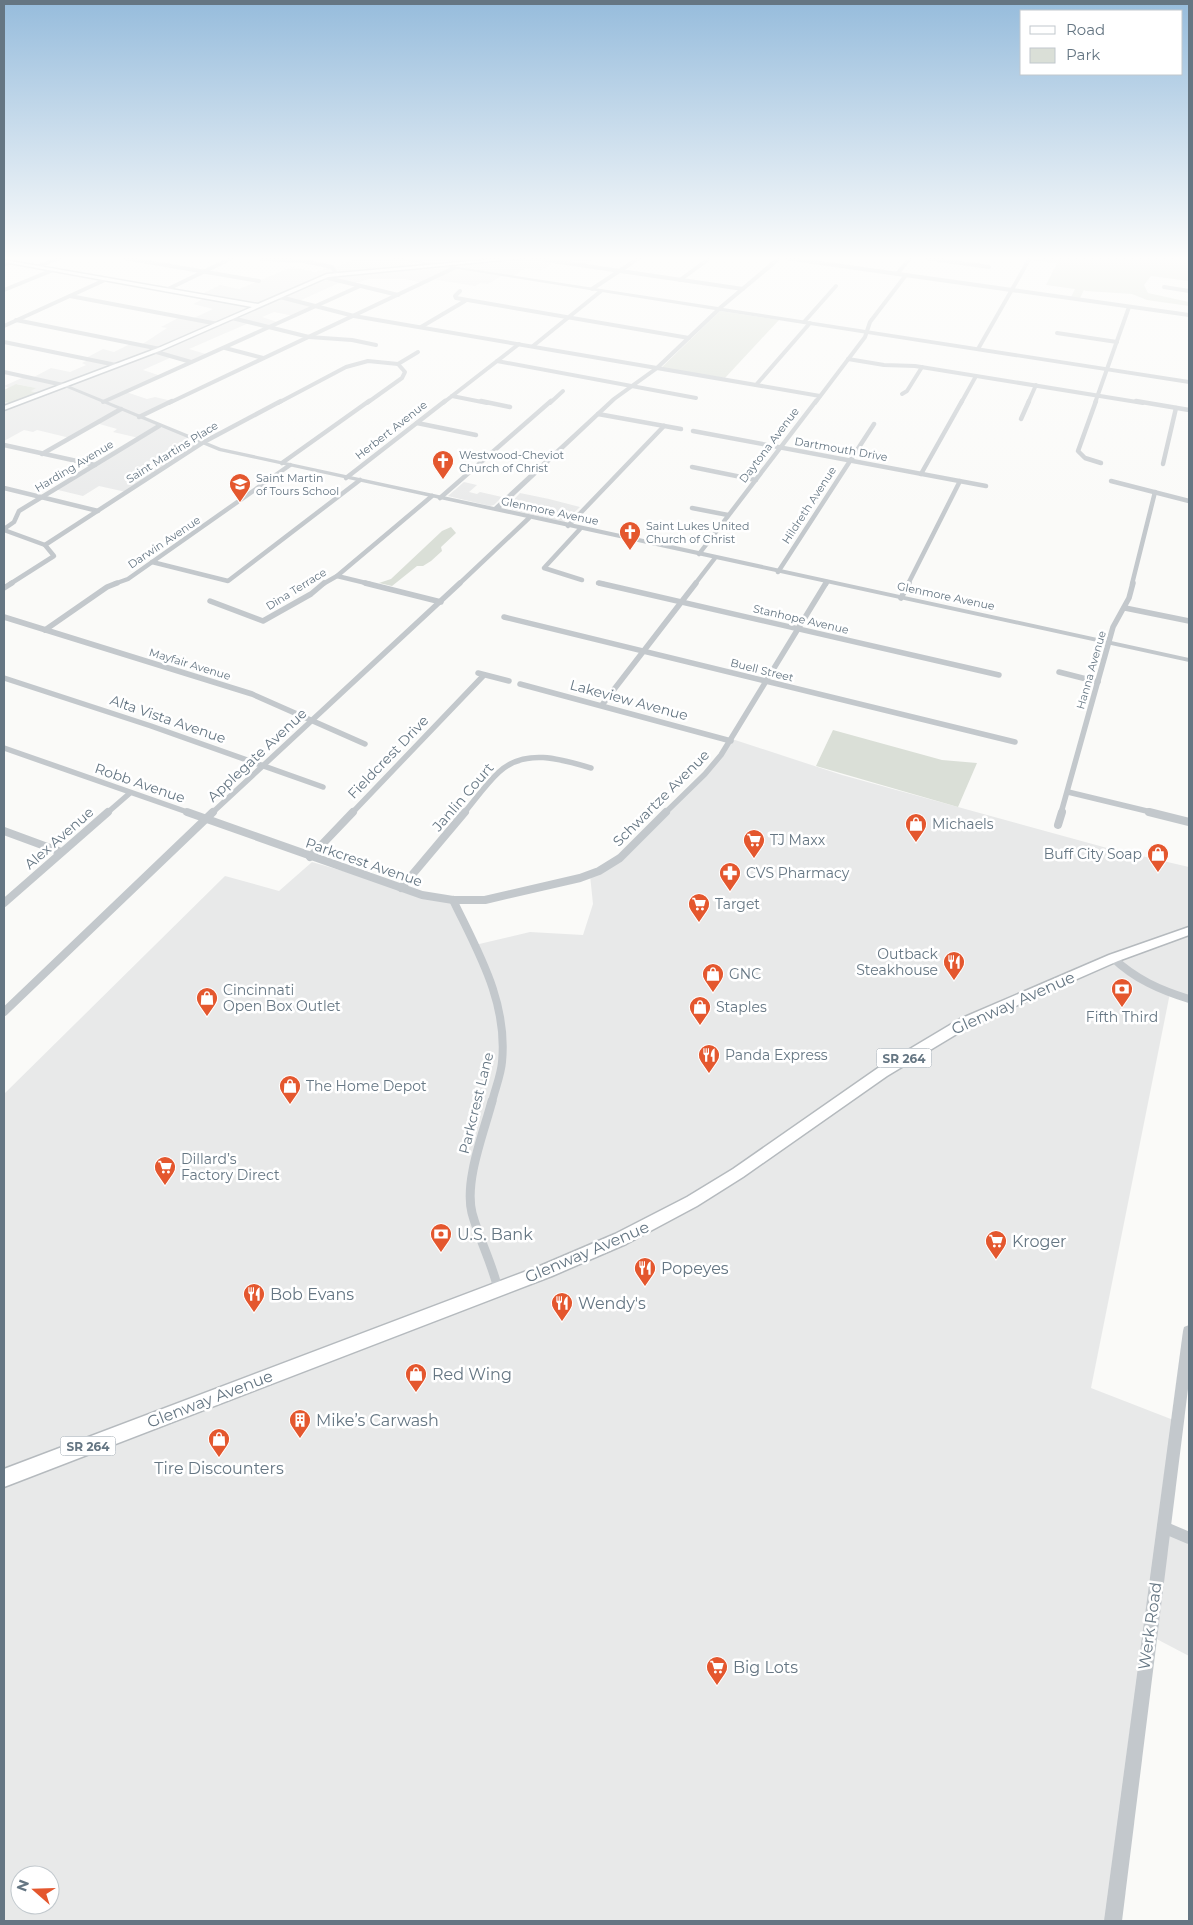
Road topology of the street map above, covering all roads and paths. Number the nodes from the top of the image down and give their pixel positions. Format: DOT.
graph roads {
  1 [pos="32,348"];
  2 [pos="154,348"];
  3 [pos="225,348"];
  4 [pos="285,348"];
  5 [pos="514,348"];
  6 [pos="543,348"];
  7 [pos="678,348"];
  8 [pos="787,348"];
  9 [pos="857,348"];
  10 [pos="970,348"];
  11 [pos="1115,348"];
  12 [pos="160,349"];
  13 [pos="978,349"];
  14 [pos="153,352"];
  15 [pos="418,352"];
  16 [pos="263,358"];
  17 [pos="848,359"];
  18 [pos="497,361"];
  19 [pos="192,362"];
  20 [pos="398,364"];
  21 [pos="116,365"];
  22 [pos="922,367"];
  23 [pos="657,368"];
  24 [pos="1107,369"];
  25 [pos="5,374"];
  26 [pos="976,376"];
  27 [pos="1189,382"];
  28 [pos="634,385"];
  29 [pos="756,385"];
  30 [pos="1036,385"];
  31 [pos="63,386"];
  32 [pos="563,391"];
  33 [pos="902,394"];
  34 [pos="1098,395"];
  35 [pos="452,396"];
  36 [pos="820,396"];
  37 [pos="696,398"];
  38 [pos="103,402"];
  39 [pos="510,407"];
  40 [pos="4,408"];
  41 [pos="1176,408"];
  42 [pos="120,409"];
  43 [pos="1189,410"];
  44 [pos="598,414"];
  45 [pos="139,417"];
  46 [pos="1021,419"];
  47 [pos="416,423"];
  48 [pos="874,424"];
  49 [pos="160,426"];
  50 [pos="664,426"];
  51 [pos="681,429"];
  52 [pos="693,431"];
  53 [pos="476,435"];
  54 [pos="202,443"];
  55 [pos="4,445"];
  56 [pos="780,448"];
  57 [pos="42,454"];
  58 [pos="850,461"];
  59 [pos="1101,462"];
  60 [pos="282,463"];
  61 [pos="1162,464"];
  62 [pos="95,465"];
  63 [pos="290,465"];
  64 [pos="692,467"];
  65 [pos="921,474"];
  66 [pos="346,478"];
  67 [pos="360,480"];
  68 [pos="756,480"];
  69 [pos="960,481"];
  70 [pos="1111,482"];
  71 [pos="986,486"];
  72 [pos="4,488"];
  73 [pos="1156,492"];
  74 [pos="432,496"];
  75 [pos="42,497"];
  76 [pos="440,498"];
  77 [pos="1189,501"];
  78 [pos="692,508"];
  79 [pos="495,510"];
  80 [pos="98,511"];
  81 [pos="728,515"];
  82 [pos="529,518"];
  83 [pos="568,526"];
  84 [pos="580,529"];
  85 [pos="4,530"];
  86 [pos="45,545"];
  87 [pos="698,554"];
  88 [pos="715,558"];
  89 [pos="152,562"];
  90 [pos="778,572"];
  91 [pos="337,576"];
  92 [pos="582,580"];
  93 [pos="827,582"];
  94 [pos="598,583"];
  95 [pos="4,588"];
  96 [pos="902,598"];
  97 [pos="210,601"];
  98 [pos="441,602"];
  99 [pos="681,602"];
  100 [pos="1125,608"];
  101 [pos="4,617"];
  102 [pos="504,617"];
  103 [pos="1189,621"];
  104 [pos="798,629"];
  105 [pos="45,630"];
  106 [pos="1109,643"];
  107 [pos="644,651"];
  108 [pos="1189,660"];
  109 [pos="1059,672"];
  110 [pos="999,675"];
  111 [pos="4,678"];
  112 [pos="509,681"];
  113 [pos="766,682"];
  114 [pos="1098,682"];
  115 [pos="520,684"];
  116 [pos="602,705"];
  117 [pos="313,720"];
  118 [pos="730,741"];
  119 [pos="1015,742"];
  120 [pos="365,744"];
  121 [pos="4,748"];
  122 [pos="264,766"];
  123 [pos="591,768"];
  124 [pos="323,786"];
  125 [pos="1068,792"];
  126 [pos="130,793"];
  127 [pos="206,819"];
  128 [pos="1189,822"];
  129 [pos="1058,825"];
  130 [pos="4,831"];
  131 [pos="268,842"];
  132 [pos="61,852"];
  133 [pos="310,857"];
  134 [pos="401,888"];
  135 [pos="453,900"];
  136 [pos="4,902"];
  137 [pos="1189,931"];
  138 [pos="1114,958"];
  139 [pos="1189,999"];
  140 [pos="4,1012"];
  141 [pos="498,1289"];
  142 [pos="1189,1331"];
  143 [pos="4,1478"];
  144 [pos="1163,1526"];
  145 [pos="1189,1538"];
  146 [pos="1113,1921"];
  1 -- 21 [label="street"];
  2 -- 12 [label="street"];
  3 -- 16 [label="street"];
  3 -- 19 [label="street"];
  4 -- 16 [label="street"];
  5 -- 18 [label="street, Herbert Avenue"];
  6 -- 23 [label="street"];
  7 -- 23 [label="street"];
  8 -- 29 [label="street"];
  9 -- 17 [label="street, Daytona Avenue"];
  10 -- 13 [label="street"];
  11 -- 24 [label="street"];
  12 -- 14 [label="main road"];
  13 -- 24 [label="street"];
  14 -- 19 [label="street"];
  14 -- 21 [label="main road"];
  15 -- 20 [label="street"];
  16 -- 45 [label="street"];
  17 -- 22 [label="street"];
  17 -- 36 [label="street, Daytona Avenue"];
  18 -- 28 [label="street"];
  18 -- 35 [label="street, Herbert Avenue"];
  19 -- 38 [label="street"];
  20 -- 54 [label="street, Saint Martins Place"];
  20 -- 60 [label="street"];
  21 -- 31 [label="main road"];
  22 -- 26 [label="street"];
  22 -- 33 [label="street"];
  23 -- 28 [label="street"];
  23 -- 29 [label="street"];
  24 -- 27 [label="street"];
  24 -- 34 [label="street"];
  25 -- 31 [label="street, Glenmore Avenue"];
  26 -- 30 [label="street"];
  26 -- 65 [label="street"];
  28 -- 37 [label="street"];
  28 -- 44 [label="street"];
  29 -- 36 [label="street"];
  30 -- 34 [label="street"];
  30 -- 46 [label="street"];
  31 -- 38 [label="street, Glenmore Avenue"];
  31 -- 40 [label="main road"];
  32 -- 76 [label="street"];
  34 -- 41 [label="street"];
  34 -- 59 [label="street"];
  35 -- 39 [label="street"];
  35 -- 47 [label="street, Herbert Avenue"];
  36 -- 56 [label="street, Daytona Avenue"];
  38 -- 42 [label="street, Glenmore Avenue"];
  41 -- 43 [label="street"];
  41 -- 61 [label="street"];
  42 -- 45 [label="street, Glenmore Avenue"];
  42 -- 57 [label="street"];
  44 -- 50 [label="street"];
  44 -- 79 [label="street"];
  45 -- 49 [label="street, Glenmore Avenue"];
  47 -- 53 [label="street"];
  47 -- 66 [label="street, Herbert Avenue"];
  48 -- 58 [label="street, Hildreth Avenue"];
  49 -- 54 [label="street, Glenmore Avenue"];
  49 -- 62 [label="street, Harding Avenue"];
  50 -- 51 [label="street"];
  50 -- 83 [label="street"];
  52 -- 56 [label="street, Dartmouth Drive"];
  54 -- 60 [label="street, Glenmore Avenue"];
  54 -- 80 [label="street, Saint Martins Place"];
  55 -- 57 [label="street"];
  56 -- 58 [label="street, Dartmouth Drive"];
  56 -- 68 [label="street, Daytona Avenue"];
  57 -- 62 [label="street"];
  58 -- 65 [label="street, Dartmouth Drive"];
  58 -- 90 [label="street, Hildreth Avenue"];
  60 -- 63 [label="street, Glenmore Avenue"];
  62 -- 75 [label="street, Harding Avenue"];
  63 -- 66 [label="street, Glenmore Avenue"];
  63 -- 89 [label="street, Darwin Avenue"];
  64 -- 68 [label="street"];
  65 -- 69 [label="street, Dartmouth Drive"];
  66 -- 67 [label="street, Glenmore Avenue"];
  67 -- 74 [label="street, Glenmore Avenue"];
  67 -- 89 [label="street, Herbert Avenue"];
  68 -- 81 [label="street, Daytona Avenue"];
  69 -- 71 [label="street, Dartmouth Drive"];
  69 -- 96 [label="street"];
  70 -- 73 [label="street"];
  72 -- 75 [label="street"];
  73 -- 77 [label="street"];
  73 -- 100 [label="street, Hanna Avenue"];
  74 -- 76 [label="street, Glenmore Avenue"];
  74 -- 91 [label="street"];
  75 -- 80 [label="street"];
  75 -- 85 [label="street, Harding Avenue"];
  76 -- 79 [label="street, Glenmore Avenue"];
  78 -- 81 [label="street"];
  79 -- 82 [label="street, Glenmore Avenue"];
  80 -- 86 [label="street, Saint Martins Place"];
  81 -- 87 [label="street, Daytona Avenue"];
  82 -- 83 [label="street, Glenmore Avenue"];
  82 -- 98 [label="street, Applegate Avenue"];
  83 -- 84 [label="street, Glenmore Avenue"];
  84 -- 87 [label="street, Glenmore Avenue"];
  84 -- 92 [label="street"];
  85 -- 86 [label="street"];
  86 -- 95 [label="street"];
  87 -- 88 [label="street, Glenmore Avenue"];
  88 -- 90 [label="street, Glenmore Avenue"];
  88 -- 99 [label="street"];
  89 -- 105 [label="street, Darwin Avenue"];
  90 -- 93 [label="street, Glenmore Avenue"];
  91 -- 97 [label="street, Dina Terrace"];
  91 -- 98 [label="street"];
  93 -- 96 [label="street, Glenmore Avenue"];
  93 -- 104 [label="street, Schwartze Avenue"];
  94 -- 99 [label="street, Stanhope Avenue"];
  96 -- 106 [label="street, Glenmore Avenue"];
  98 -- 117 [label="street, Applegate Avenue"];
  99 -- 104 [label="street, Stanhope Avenue"];
  99 -- 107 [label="street"];
  100 -- 103 [label="street"];
  100 -- 106 [label="street, Hanna Avenue"];
  101 -- 105 [label="street, Mayfair Avenue"];
  102 -- 107 [label="street, Buell Street"];
  104 -- 110 [label="street, Stanhope Avenue"];
  104 -- 113 [label="street, Schwartze Avenue"];
  105 -- 117 [label="street, Mayfair Avenue"];
  106 -- 108 [label="street, Glenmore Avenue"];
  106 -- 114 [label="street, Hanna Avenue"];
  107 -- 113 [label="street, Buell Street"];
  107 -- 116 [label="street"];
  109 -- 114 [label="street"];
  111 -- 122 [label="street, Alta Vista Avenue"];
  112 -- 133 [label="street, Fieldcrest Drive"];
  113 -- 118 [label="street, Schwartze Avenue"];
  113 -- 119 [label="street, Buell Street"];
  114 -- 125 [label="street, Hanna Avenue"];
  115 -- 116 [label="street, Lakeview Avenue"];
  116 -- 118 [label="street, Lakeview Avenue"];
  117 -- 120 [label="street, Mayfair Avenue"];
  117 -- 122 [label="street, Applegate Avenue"];
  118 -- 135 [label="street, Schwartze Avenue"];
  121 -- 126 [label="street, Robb Avenue"];
  122 -- 124 [label="street, Alta Vista Avenue"];
  122 -- 127 [label="street, Applegate Avenue"];
  123 -- 134 [label="street, Janlin Court"];
  125 -- 128 [label="street"];
  125 -- 129 [label="street, Hanna Avenue"];
  126 -- 127 [label="street, Robb Avenue"];
  126 -- 132 [label="street, Alex Avenue"];
  127 -- 131 [label="street, Robb Avenue"];
  127 -- 140 [label="street, Applegate Avenue"];
  130 -- 132 [label="street"];
  131 -- 133 [label="street, Parkcrest Avenue"];
  132 -- 136 [label="street, Alex Avenue"];
  133 -- 134 [label="street, Parkcrest Avenue"];
  134 -- 135 [label="street, Parkcrest Avenue"];
  135 -- 141 [label="street, Parkcrest Lane"];
  137 -- 138 [label="main road, Glenway Avenue / SR 264"];
  138 -- 139 [label="street"];
  138 -- 141 [label="main road, Glenway Avenue / SR 264"];
  141 -- 143 [label="main road, Glenway Avenue / SR 264"];
  142 -- 144 [label="street, Werk Road"];
  144 -- 145 [label="street"];
  144 -- 146 [label="street, Werk Road"];
}
